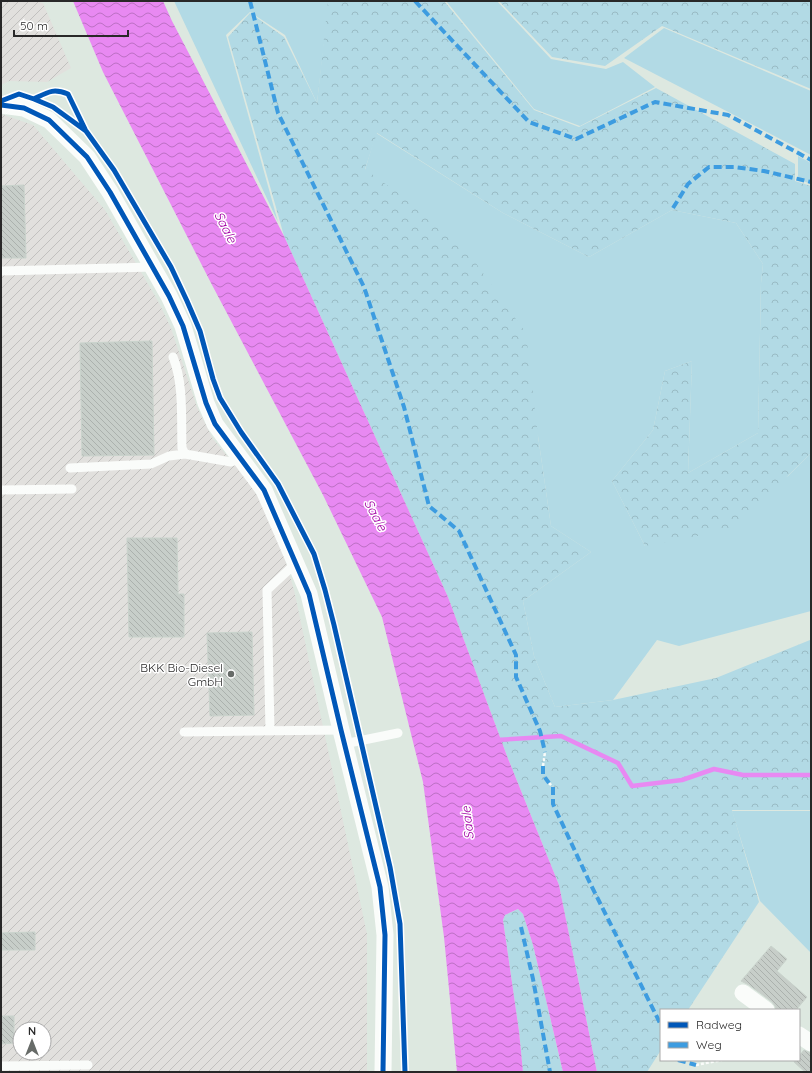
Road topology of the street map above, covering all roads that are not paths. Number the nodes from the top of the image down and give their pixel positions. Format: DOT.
graph roads {
  1 [pos="1,105"];
  2 [pos="152,267"];
  3 [pos="1,271"];
  4 [pos="173,357"];
  5 [pos="185,454"];
  6 [pos="241,459"];
  7 [pos="70,468"];
  8 [pos="72,489"];
  9 [pos="1,490"];
  10 [pos="296,563"];
  11 [pos="270,730"];
  12 [pos="184,732"];
  13 [pos="398,734"];
  14 [pos="342,737"];
  15 [pos="743,993"];
  16 [pos="765,1009"];
  17 [pos="88,1065"];
  18 [pos="1,1066"];
  19 [pos="383,1072"];
  1 -- 2 [label="street"];
  2 -- 3 [label="lane"];
  2 -- 6 [label="street"];
  4 -- 5 [label="lane"];
  5 -- 6 [label="lane"];
  5 -- 7 [label="lane"];
  6 -- 10 [label="street"];
  8 -- 9 [label="lane"];
  10 -- 11 [label="lane"];
  10 -- 14 [label="street"];
  11 -- 12 [label="lane"];
  11 -- 14 [label="lane"];
  13 -- 14 [label="lane"];
  14 -- 19 [label="street"];
  15 -- 16 [label="street"];
  17 -- 18 [label="lane"];
}
